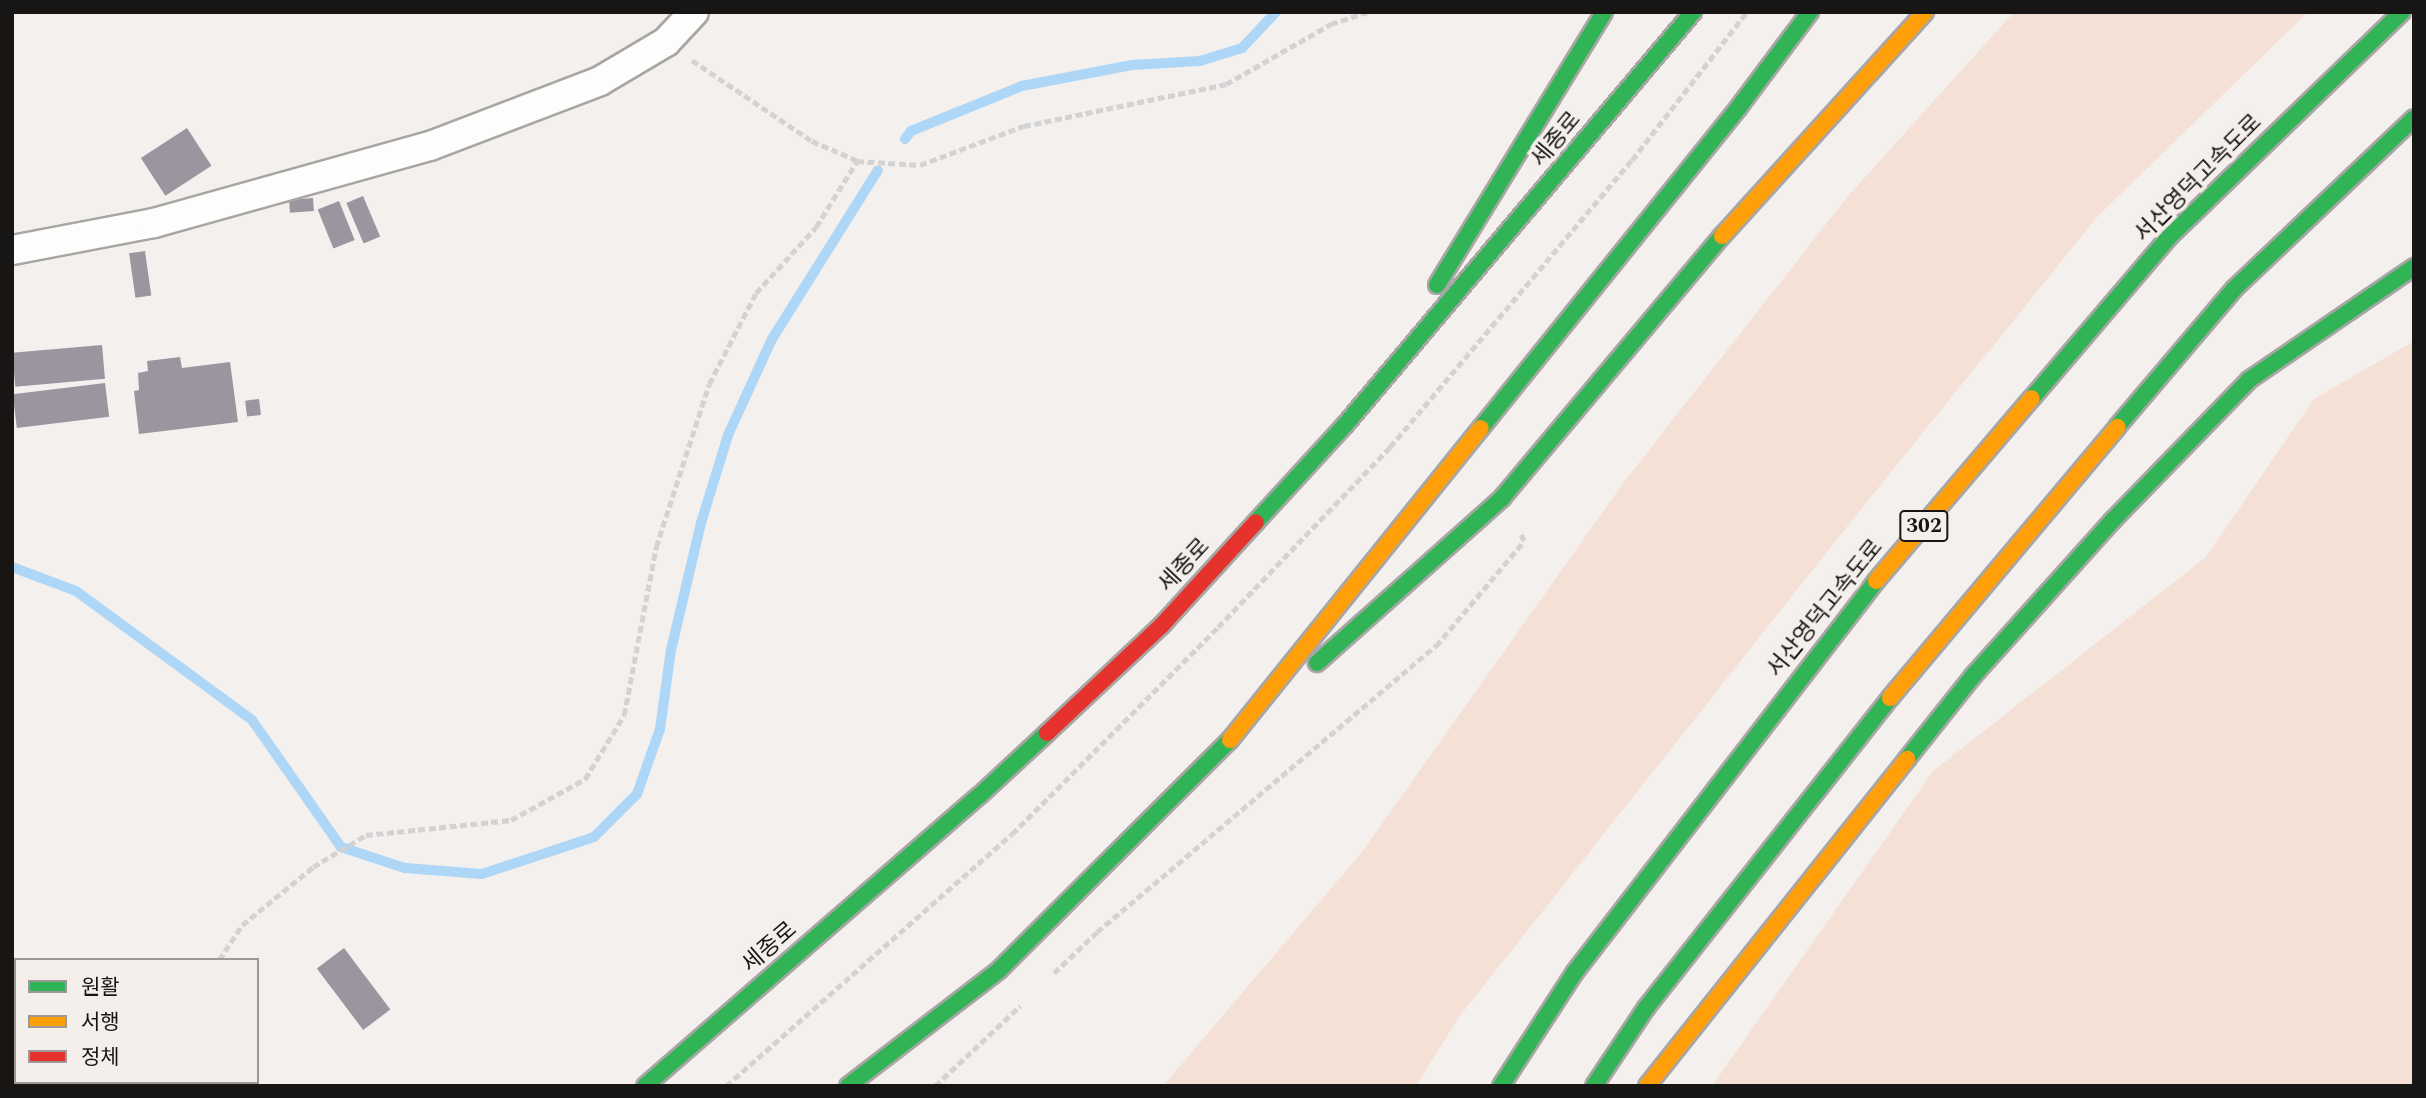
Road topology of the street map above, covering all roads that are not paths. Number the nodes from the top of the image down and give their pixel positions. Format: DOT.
graph roads {
  1 [pos="695,12"];
  2 [pos="1604,12"];
  3 [pos="1693,12"];
  4 [pos="1810,12"];
  5 [pos="1925,12"];
  6 [pos="2402,12"];
  7 [pos="2292,94"];
  8 [pos="2414,118"];
  9 [pos="2168,238"];
  10 [pos="12,250"];
  11 [pos="2414,267"];
  12 [pos="1345,425"];
  13 [pos="1234,736"];
  14 [pos="645,1086"];
  15 [pos="848,1086"];
  16 [pos="1501,1086"];
  17 [pos="1594,1086"];
  18 [pos="1647,1086"];
  1 -- 10 [label="street"];
  2 -- 12 [label="highway"];
  3 -- 12 [label="highway, 세종로"];
  4 -- 13 [label="highway"];
  5 -- 13 [label="highway"];
  6 -- 9 [label="highway, 서산영덕고속도로 / 302"];
  7 -- 9 [label="highway"];
  8 -- 17 [label="highway"];
  9 -- 16 [label="highway, 서산영덕고속도로 / 302"];
  11 -- 18 [label="highway"];
  12 -- 14 [label="highway, 세종로"];
  13 -- 15 [label="highway"];
}
